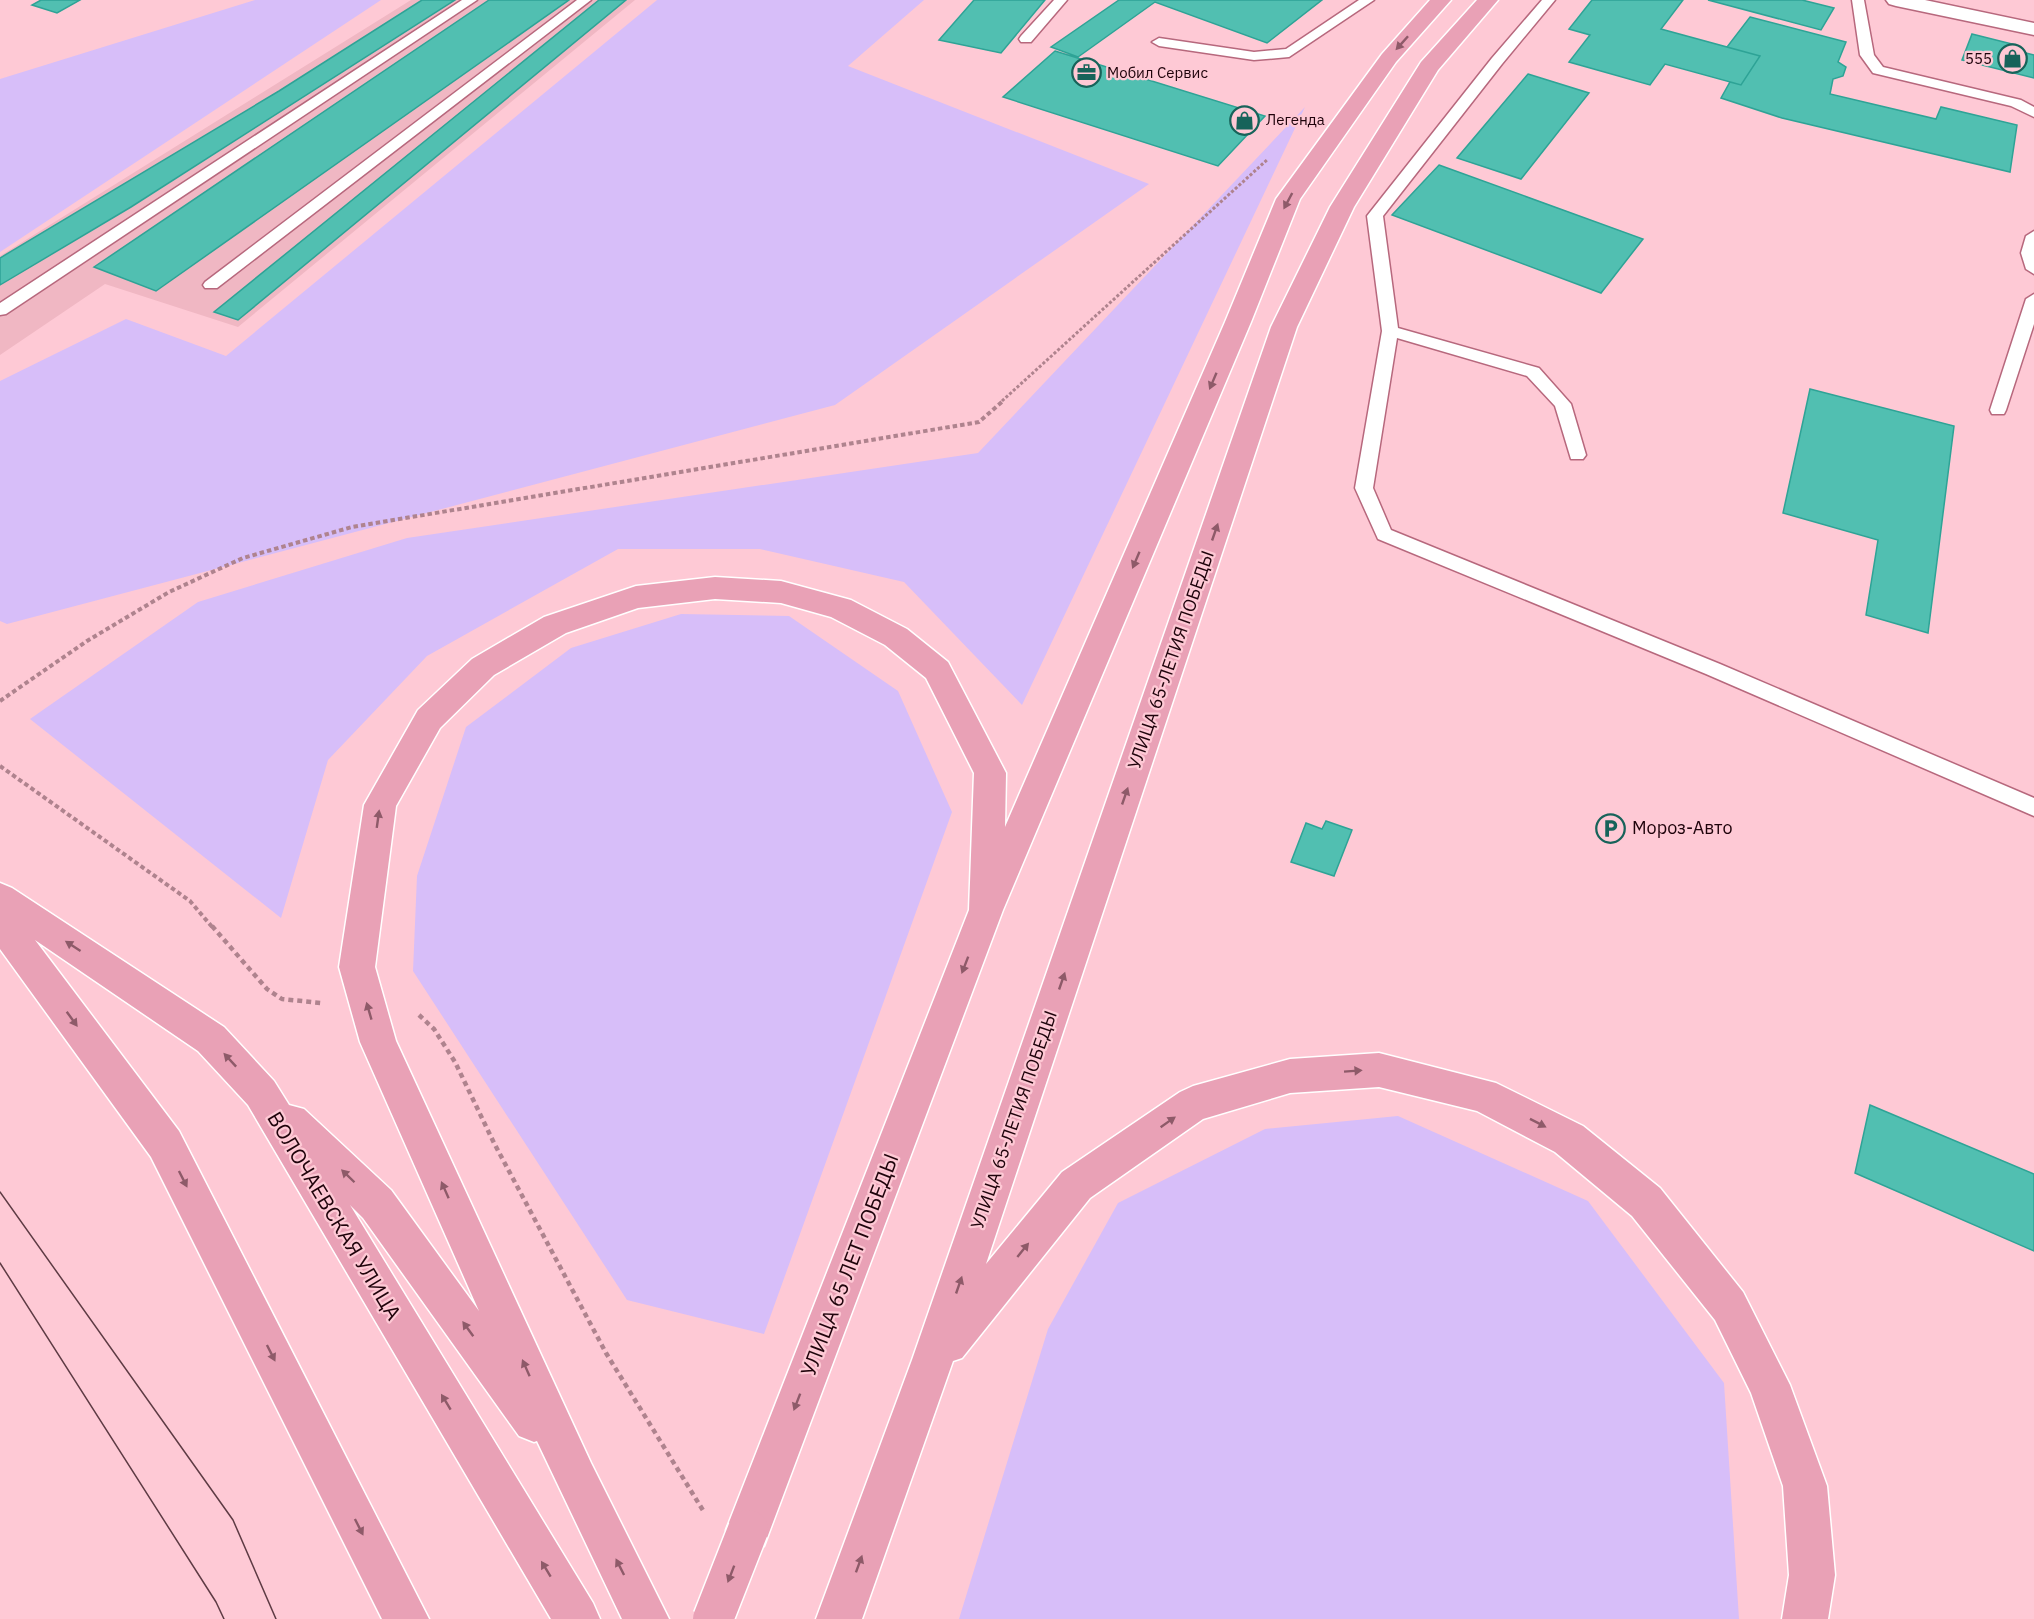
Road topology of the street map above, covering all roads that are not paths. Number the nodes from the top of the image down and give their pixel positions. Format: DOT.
graph roads {
  1 [pos="471,0"];
  2 [pos="585,0"];
  3 [pos="1061,0"];
  4 [pos="1368,0"];
  5 [pos="1441,0"];
  6 [pos="1488,0"];
  7 [pos="1549,0"];
  8 [pos="1858,0"];
  9 [pos="1896,0"];
  10 [pos="2034,29"];
  11 [pos="1026,39"];
  12 [pos="1159,42"];
  13 [pos="2034,113"];
  14 [pos="2034,236"];
  15 [pos="2034,269"];
  16 [pos="211,285"];
  17 [pos="2034,300"];
  18 [pos="0,310"];
  19 [pos="1390,331"];
  20 [pos="1998,410"];
  21 [pos="1577,455"];
  22 [pos="2034,807"];
  23 [pos="0,898"];
  24 [pos="986,910"];
  25 [pos="0,921"];
  26 [pos="261,1094"];
  27 [pos="933,1360"];
  28 [pos="576,1478"];
  29 [pos="406,1619"];
  30 [pos="577,1619"];
  31 [pos="646,1619"];
  32 [pos="713,1619"];
  33 [pos="839,1619"];
  34 [pos="1805,1619"];
  1 -- 18 [label="lane"];
  2 -- 16 [label="lane"];
  3 -- 11 [label="lane"];
  4 -- 12 [label="lane"];
  5 -- 24 [label="main road, one-way"];
  27 -- 6 [label="main road, УЛИЦА 65-ЛЕТИЯ ПОБЕДЫ, one-way"];
  7 -- 19 [label="lane"];
  8 -- 13 [label="lane"];
  9 -- 10 [label="street"];
  14 -- 15 [label="lane"];
  17 -- 20 [label="lane"];
  19 -- 21 [label="lane"];
  19 -- 22 [label="lane"];
  26 -- 23 [label="main road, ВОЛОЧАЕВСКАЯ УЛИЦА, one-way"];
  28 -- 24 [label="main road, one-way"];
  24 -- 32 [label="main road, УЛИЦА 65 ЛЕТ ПОБЕДЫ, one-way, bridge"];
  25 -- 29 [label="main road, one-way"];
  28 -- 26 [label="main road, one-way"];
  30 -- 26 [label="main road, ВОЛОЧАЕВСКАЯ УЛИЦА, one-way"];
  33 -- 27 [label="main road, one-way"];
  27 -- 34 [label="main road, one-way"];
  31 -- 28 [label="main road, one-way"];
}
